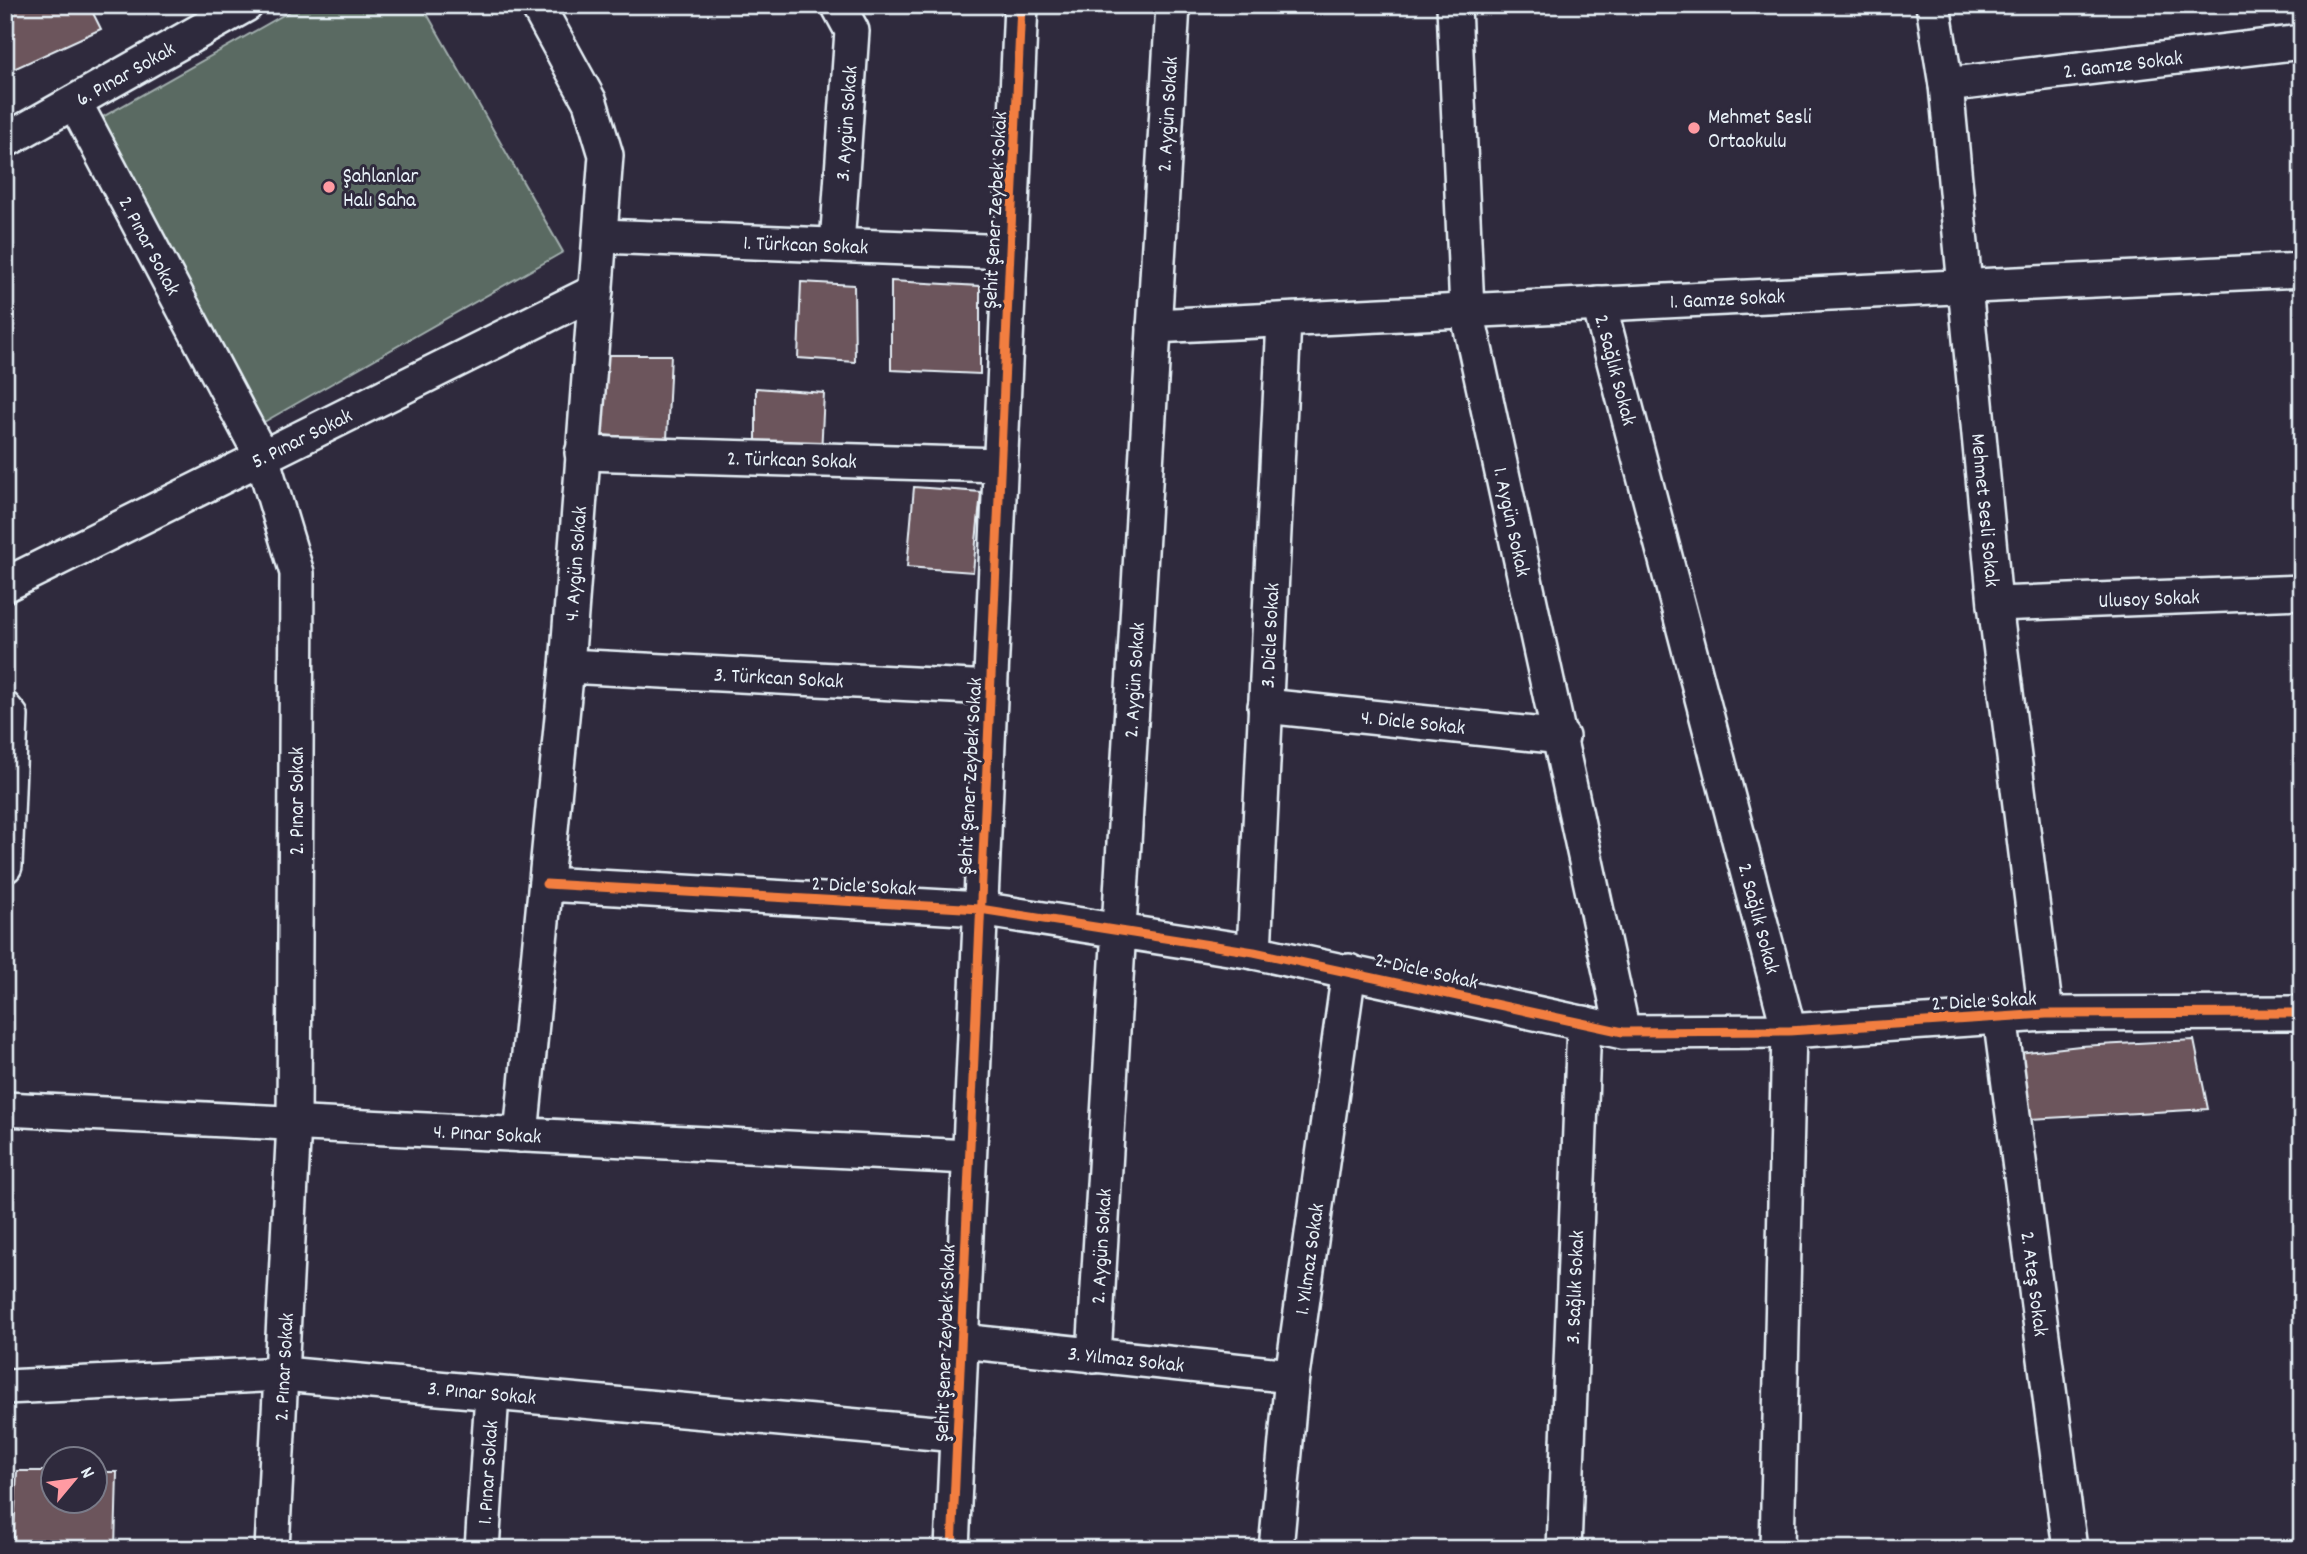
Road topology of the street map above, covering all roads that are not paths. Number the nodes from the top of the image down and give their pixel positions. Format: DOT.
graph roads {
  1 [pos="246,5"];
  2 [pos="537,5"];
  3 [pos="838,5"];
  4 [pos="1021,5"];
  5 [pos="1173,5"];
  6 [pos="1454,5"];
  7 [pos="1933,5"];
  8 [pos="2302,42"];
  9 [pos="1945,85"];
  10 [pos="75,103"];
  11 [pos="5,141"];
  12 [pos="601,236"];
  13 [pos="837,244"];
  14 [pos="1010,252"];
  15 [pos="2302,270"];
  16 [pos="1963,286"];
  17 [pos="596,291"];
  18 [pos="1599,304"];
  19 [pos="1467,311"];
  20 [pos="1284,320"];
  21 [pos="1154,326"];
  22 [pos="582,453"];
  23 [pos="262,457"];
  24 [pos="1001,465"];
  25 [pos="5,584"];
  26 [pos="2302,592"];
  27 [pos="1995,604"];
  28 [pos="567,666"];
  29 [pos="991,688"];
  30 [pos="1265,706"];
  31 [pos="5,709"];
  32 [pos="1562,737"];
  33 [pos="5,866"];
  34 [pos="546,884"];
  35 [pos="981,909"];
  36 [pos="1119,932"];
  37 [pos="1254,952"];
  38 [pos="1349,971"];
  39 [pos="2302,1013"];
  40 [pos="2046,1014"];
  41 [pos="2000,1016"];
  42 [pos="1584,1023"];
  43 [pos="1623,1031"];
  44 [pos="1789,1031"];
  45 [pos="5,1109"];
  46 [pos="294,1124"];
  47 [pos="522,1135"];
  48 [pos="968,1157"];
  49 [pos="961,1341"];
  50 [pos="1094,1356"];
  51 [pos="283,1374"];
  52 [pos="1293,1376"];
  53 [pos="5,1387"];
  54 [pos="492,1394"];
  55 [pos="957,1435"];
  56 [pos="272,1549"];
  57 [pos="482,1549"];
  58 [pos="952,1549"];
  59 [pos="1276,1549"];
  60 [pos="1564,1549"];
  61 [pos="1777,1549"];
  62 [pos="2070,1549"];
  1 -- 10 [label="street, 6. Pınar Sokak"];
  2 -- 12 [label="street, 4. Aygün Sokak"];
  3 -- 13 [label="street, 3. Aygün Sokak"];
  4 -- 14 [label="street, Şehit Şener Zeybek Sokak"];
  5 -- 21 [label="street, 2. Aygün Sokak"];
  6 -- 19 [label="street, 1. Aygün Sokak"];
  7 -- 9 [label="street, Mehmet Sesli Sokak"];
  8 -- 9 [label="street, 2. Gamze Sokak"];
  9 -- 16 [label="street, Mehmet Sesli Sokak"];
  10 -- 11 [label="street, 6. Pınar Sokak"];
  10 -- 23 [label="street, 2. Pınar Sokak"];
  12 -- 13 [label="street, 1. Türkcan Sokak"];
  12 -- 17 [label="street, 4. Aygün Sokak"];
  13 -- 14 [label="street, 1. Türkcan Sokak"];
  14 -- 24 [label="street, Şehit Şener Zeybek Sokak"];
  15 -- 16 [label="street, 1. Gamze Sokak"];
  16 -- 18 [label="street, 1. Gamze Sokak"];
  16 -- 27 [label="street, Mehmet Sesli Sokak"];
  17 -- 22 [label="street, 4. Aygün Sokak"];
  17 -- 23 [label="street, 5. Pınar Sokak"];
  18 -- 19 [label="street, 1. Gamze Sokak"];
  18 -- 44 [label="street, 2. Sağlık Sokak"];
  19 -- 20 [label="street, 1. Gamze Sokak"];
  19 -- 32 [label="street, 1. Aygün Sokak"];
  20 -- 21 [label="street, 1. Gamze Sokak"];
  20 -- 30 [label="street, 3. Dicle Sokak"];
  21 -- 36 [label="street, 2. Aygün Sokak"];
  22 -- 24 [label="street, 2. Türkcan Sokak"];
  22 -- 28 [label="street, 4. Aygün Sokak"];
  23 -- 25 [label="street, 5. Pınar Sokak"];
  23 -- 46 [label="street, 2. Pınar Sokak"];
  24 -- 29 [label="street, Şehit Şener Zeybek Sokak"];
  26 -- 27 [label="street, Ulusoy Sokak"];
  27 -- 40 [label="street, Mehmet Sesli Sokak"];
  28 -- 29 [label="street, 3. Türkcan Sokak"];
  28 -- 34 [label="street, 4. Aygün Sokak"];
  29 -- 35 [label="street, Şehit Şener Zeybek Sokak"];
  30 -- 32 [label="street, 4. Dicle Sokak"];
  30 -- 37 [label="street, 3. Dicle Sokak"];
  31 -- 33 [label="street"];
  32 -- 43 [label="street, 1. Aygün Sokak"];
  34 -- 35 [label="street, 2. Dicle Sokak"];
  34 -- 47 [label="street, 4. Aygün Sokak"];
  35 -- 36 [label="street, 2. Dicle Sokak"];
  35 -- 48 [label="street, Şehit Şener Zeybek Sokak"];
  36 -- 37 [label="street, 2. Dicle Sokak"];
  36 -- 50 [label="street, 2. Aygün Sokak"];
  37 -- 38 [label="street, 2. Dicle Sokak"];
  38 -- 42 [label="street, 2. Dicle Sokak"];
  38 -- 52 [label="street, 1. Yılmaz Sokak"];
  39 -- 40 [label="street, 2. Dicle Sokak"];
  40 -- 41 [label="street, 2. Dicle Sokak"];
  41 -- 44 [label="street, 2. Dicle Sokak"];
  41 -- 62 [label="street, 2. Ateş Sokak"];
  42 -- 43 [label="street, 2. Dicle Sokak"];
  42 -- 60 [label="street, 3. Sağlık Sokak"];
  43 -- 44 [label="street, 2. Dicle Sokak"];
  44 -- 61 [label="street, 2. Sağlık Sokak"];
  45 -- 46 [label="street, 4. Pınar Sokak"];
  46 -- 47 [label="street, 4. Pınar Sokak"];
  46 -- 51 [label="street, 2. Pınar Sokak"];
  47 -- 48 [label="street, 4. Pınar Sokak"];
  48 -- 49 [label="street, Şehit Şener Zeybek Sokak"];
  49 -- 50 [label="street, 3. Yılmaz Sokak"];
  49 -- 55 [label="street, Şehit Şener Zeybek Sokak"];
  50 -- 52 [label="street, 3. Yılmaz Sokak"];
  51 -- 53 [label="street, 3. Pınar Sokak"];
  51 -- 54 [label="street, 3. Pınar Sokak"];
  51 -- 56 [label="street, 2. Pınar Sokak"];
  52 -- 59 [label="street, 1. Yılmaz Sokak"];
  54 -- 55 [label="street, 3. Pınar Sokak"];
  54 -- 57 [label="street, 1. Pınar Sokak"];
  55 -- 58 [label="street, Şehit Şener Zeybek Sokak"];
}
